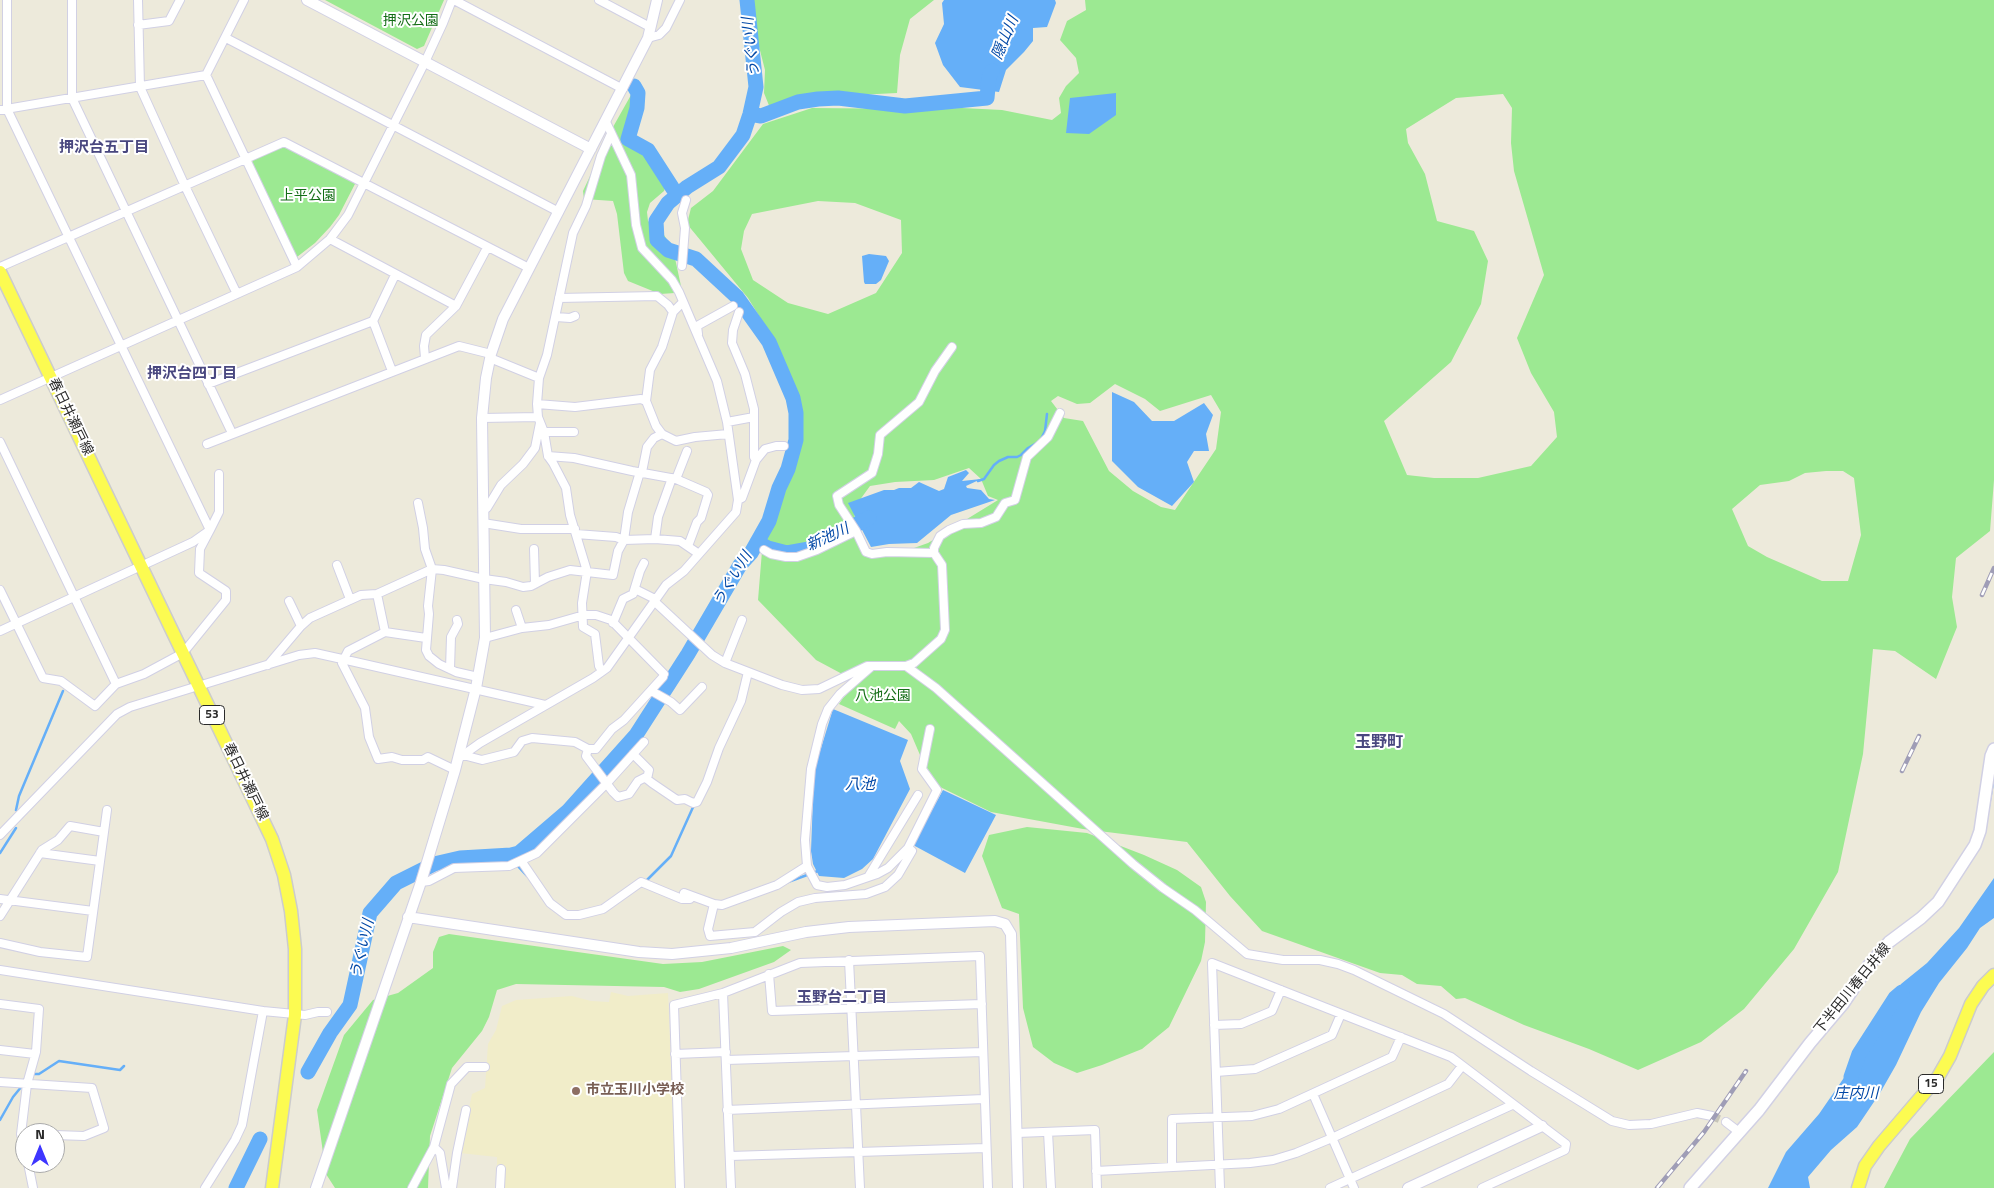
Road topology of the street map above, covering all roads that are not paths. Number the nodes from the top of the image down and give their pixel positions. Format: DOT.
graph roads {
  1 [pos="7,0"];
  2 [pos="72,0"];
  3 [pos="138,0"];
  4 [pos="180,0"];
  5 [pos="244,0"];
  6 [pos="307,0"];
  7 [pos="453,0"];
  8 [pos="598,0"];
  9 [pos="657,0"];
  10 [pos="680,0"];
  11 [pos="138,25"];
  12 [pos="650,27"];
  13 [pos="226,38"];
  14 [pos="648,38"];
  15 [pos="425,62"];
  16 [pos="206,75"];
  17 [pos="140,87"];
  18 [pos="622,89"];
  19 [pos="72,98"];
  20 [pos="4,109"];
  21 [pos="606,122"];
  22 [pos="392,125"];
  23 [pos="611,134"];
  24 [pos="591,149"];
  25 [pos="245,159"];
  26 [pos="364,182"];
  27 [pos="185,186"];
  28 [pos="686,200"];
  29 [pos="126,211"];
  30 [pos="559,212"];
  31 [pos="68,237"];
  32 [pos="330,239"];
  33 [pos="487,248"];
  34 [pos="682,266"];
  35 [pos="0,267"];
  36 [pos="297,267"];
  37 [pos="529,268"];
  38 [pos="0,272"];
  39 [pos="395,275"];
  40 [pos="238,294"];
  41 [pos="560,298"];
  42 [pos="682,302"];
  43 [pos="456,306"];
  44 [pos="673,312"];
  45 [pos="556,316"];
  46 [pos="575,316"];
  47 [pos="178,321"];
  48 [pos="373,321"];
  49 [pos="697,336"];
  50 [pos="121,346"];
  51 [pos="952,347"];
  52 [pos="491,356"];
  53 [pos="425,358"];
  54 [pos="392,371"];
  55 [pos="51,378"];
  56 [pos="539,378"];
  57 [pos="208,384"];
  58 [pos="0,400"];
  59 [pos="646,402"];
  60 [pos="537,404"];
  61 [pos="1060,413"];
  62 [pos="754,417"];
  63 [pos="482,418"];
  64 [pos="539,420"];
  65 [pos="727,422"];
  66 [pos="544,432"];
  67 [pos="574,432"];
  68 [pos="232,433"];
  69 [pos="662,434"];
  70 [pos="728,434"];
  71 [pos="0,442"];
  72 [pos="207,444"];
  73 [pos="784,446"];
  74 [pos="687,452"];
  75 [pos="548,456"];
  76 [pos="756,460"];
  77 [pos="642,472"];
  78 [pos="219,474"];
  79 [pos="674,479"];
  80 [pos="738,500"];
  81 [pos="418,503"];
  82 [pos="483,510"];
  83 [pos="483,524"];
  84 [pos="210,530"];
  85 [pos="856,530"];
  86 [pos="575,531"];
  87 [pos="655,539"];
  88 [pos="624,540"];
  89 [pos="688,546"];
  90 [pos="534,549"];
  91 [pos="764,550"];
  92 [pos="934,553"];
  93 [pos="699,554"];
  94 [pos="644,563"];
  95 [pos="337,565"];
  96 [pos="141,566"];
  97 [pos="432,569"];
  98 [pos="587,571"];
  99 [pos="484,579"];
  100 [pos="535,584"];
  101 [pos="635,589"];
  102 [pos="0,590"];
  103 [pos="377,594"];
  104 [pos="74,597"];
  105 [pos="350,599"];
  106 [pos="655,600"];
  107 [pos="289,601"];
  108 [pos="516,610"];
  109 [pos="584,615"];
  110 [pos="457,620"];
  111 [pos="742,620"];
  112 [pos="16,623"];
  113 [pos="613,623"];
  114 [pos="300,626"];
  115 [pos="522,628"];
  116 [pos="0,631"];
  117 [pos="385,632"];
  118 [pos="426,638"];
  119 [pos="485,638"];
  120 [pos="628,638"];
  121 [pos="182,653"];
  122 [pos="342,659"];
  123 [pos="725,663"];
  124 [pos="268,665"];
  125 [pos="872,666"];
  126 [pos="906,666"];
  127 [pos="450,669"];
  128 [pos="602,671"];
  129 [pos="748,672"];
  130 [pos="478,677"];
  131 [pos="116,684"];
  132 [pos="199,687"];
  133 [pos="702,687"];
  134 [pos="476,688"];
  135 [pos="655,693"];
  136 [pos="546,705"];
  137 [pos="930,729"];
  138 [pos="644,742"];
  139 [pos="588,749"];
  140 [pos="1994,749"];
  141 [pos="633,754"];
  142 [pos="461,756"];
  143 [pos="455,770"];
  144 [pos="647,779"];
  145 [pos="607,783"];
  146 [pos="918,795"];
  147 [pos="108,810"];
  148 [pos="104,832"];
  149 [pos="0,835"];
  150 [pos="908,848"];
  151 [pos="40,853"];
  152 [pos="100,861"];
  153 [pos="522,862"];
  154 [pos="807,866"];
  155 [pos="868,878"];
  156 [pos="420,882"];
  157 [pos="684,893"];
  158 [pos="692,896"];
  159 [pos="0,899"];
  160 [pos="10,900"];
  161 [pos="714,904"];
  162 [pos="93,911"];
  163 [pos="0,916"];
  164 [pos="408,917"];
  165 [pos="755,932"];
  166 [pos="758,942"];
  167 [pos="0,943"];
  168 [pos="849,960"];
  169 [pos="0,970"];
  170 [pos="769,974"];
  171 [pos="1994,975"];
  172 [pos="1281,990"];
  173 [pos="723,993"];
  174 [pos="0,1004"];
  175 [pos="982,1004"];
  176 [pos="851,1008"];
  177 [pos="263,1011"];
  178 [pos="327,1012"];
  179 [pos="1341,1014"];
  180 [pos="295,1015"];
  181 [pos="1214,1025"];
  182 [pos="1401,1037"];
  183 [pos="0,1050"];
  184 [pos="983,1052"];
  185 [pos="36,1054"];
  186 [pos="675,1054"];
  187 [pos="726,1056"];
  188 [pos="853,1056"];
  189 [pos="1462,1066"];
  190 [pos="485,1067"];
  191 [pos="1216,1072"];
  192 [pos="0,1082"];
  193 [pos="27,1084"];
  194 [pos="1312,1094"];
  195 [pos="984,1098"];
  196 [pos="856,1104"];
  197 [pos="1512,1105"];
  198 [pos="466,1110"];
  199 [pos="727,1110"];
  200 [pos="1712,1116"];
  201 [pos="1217,1118"];
  202 [pos="1726,1122"];
  203 [pos="24,1123"];
  204 [pos="1542,1126"];
  205 [pos="1048,1132"];
  206 [pos="1739,1132"];
  207 [pos="1017,1133"];
  208 [pos="65,1135"];
  209 [pos="1332,1138"];
  210 [pos="434,1147"];
  211 [pos="986,1148"];
  212 [pos="858,1152"];
  213 [pos="730,1156"];
  214 [pos="1219,1165"];
  215 [pos="1172,1166"];
  216 [pos="501,1169"];
  217 [pos="1096,1170"];
  218 [pos="30,1173"];
  219 [pos="1350,1179"];
  220 [pos="33,1188"];
  221 [pos="205,1188"];
  222 [pos="272,1188"];
  223 [pos="316,1188"];
  224 [pos="412,1188"];
  225 [pos="446,1188"];
  226 [pos="452,1188"];
  227 [pos="500,1188"];
  228 [pos="680,1188"];
  229 [pos="731,1188"];
  230 [pos="860,1188"];
  231 [pos="988,1188"];
  232 [pos="1018,1188"];
  233 [pos="1051,1188"];
  234 [pos="1097,1188"];
  235 [pos="1220,1188"];
  236 [pos="1330,1188"];
  237 [pos="1354,1188"];
  238 [pos="1408,1188"];
  239 [pos="1482,1188"];
  240 [pos="1690,1188"];
  241 [pos="1858,1188"];
  1 -- 20 [label="street"];
  2 -- 19 [label="street"];
  3 -- 11 [label="street"];
  4 -- 11 [label="street"];
  5 -- 13 [label="street"];
  6 -- 15 [label="street"];
  7 -- 15 [label="street"];
  7 -- 18 [label="street"];
  8 -- 12 [label="street"];
  9 -- 12 [label="street"];
  10 -- 14 [label="street"];
  11 -- 17 [label="street"];
  12 -- 14 [label="street"];
  13 -- 16 [label="street"];
  13 -- 22 [label="street"];
  14 -- 18 [label="street"];
  15 -- 22 [label="street"];
  15 -- 24 [label="street"];
  16 -- 17 [label="street"];
  16 -- 25 [label="street"];
  17 -- 19 [label="street"];
  17 -- 27 [label="street"];
  18 -- 21 [label="street"];
  19 -- 20 [label="street"];
  19 -- 29 [label="street"];
  20 -- 31 [label="street"];
  21 -- 23 [label="street"];
  21 -- 24 [label="street"];
  22 -- 26 [label="street"];
  22 -- 30 [label="street"];
  23 -- 41 [label="street"];
  23 -- 42 [label="street"];
  24 -- 30 [label="street"];
  25 -- 26 [label="street"];
  25 -- 27 [label="street"];
  25 -- 36 [label="street"];
  26 -- 32 [label="street"];
  26 -- 33 [label="street"];
  27 -- 29 [label="street"];
  27 -- 40 [label="street"];
  28 -- 34 [label="street"];
  29 -- 31 [label="street"];
  29 -- 47 [label="street"];
  30 -- 37 [label="street"];
  31 -- 35 [label="street"];
  31 -- 50 [label="street"];
  32 -- 36 [label="street"];
  32 -- 39 [label="street"];
  33 -- 37 [label="street"];
  33 -- 43 [label="street"];
  36 -- 40 [label="street"];
  37 -- 52 [label="street"];
  38 -- 55 [label="main road, 春日井瀬戸線 / 53"];
  39 -- 43 [label="street"];
  39 -- 48 [label="street"];
  40 -- 47 [label="street"];
  41 -- 44 [label="street"];
  41 -- 45 [label="street"];
  42 -- 44 [label="street"];
  42 -- 49 [label="street"];
  43 -- 53 [label="street"];
  44 -- 59 [label="street"];
  45 -- 46 [label="street"];
  45 -- 56 [label="street"];
  47 -- 50 [label="street"];
  47 -- 57 [label="street"];
  48 -- 54 [label="street"];
  48 -- 57 [label="street"];
  49 -- 62 [label="street"];
  49 -- 65 [label="street"];
  50 -- 55 [label="street"];
  50 -- 84 [label="street"];
  51 -- 85 [label="street"];
  52 -- 53 [label="street"];
  52 -- 56 [label="street"];
  52 -- 63 [label="street"];
  53 -- 54 [label="street"];
  54 -- 68 [label="street"];
  55 -- 58 [label="street"];
  55 -- 96 [label="main road, 春日井瀬戸線 / 53"];
  56 -- 60 [label="street"];
  57 -- 68 [label="street"];
  59 -- 60 [label="street"];
  59 -- 69 [label="street"];
  60 -- 64 [label="street"];
  61 -- 92 [label="street"];
  62 -- 65 [label="street"];
  62 -- 76 [label="street"];
  63 -- 64 [label="street"];
  63 -- 82 [label="street"];
  64 -- 66 [label="street"];
  64 -- 82 [label="street"];
  65 -- 70 [label="street"];
  66 -- 67 [label="street"];
  66 -- 75 [label="street"];
  68 -- 72 [label="street"];
  69 -- 70 [label="street"];
  69 -- 77 [label="street"];
  70 -- 80 [label="street"];
  71 -- 104 [label="street"];
  73 -- 76 [label="street"];
  74 -- 79 [label="street"];
  75 -- 77 [label="street"];
  75 -- 86 [label="street"];
  76 -- 80 [label="street"];
  77 -- 79 [label="street"];
  77 -- 88 [label="street"];
  78 -- 84 [label="street"];
  79 -- 87 [label="street"];
  79 -- 89 [label="street"];
  80 -- 93 [label="street"];
  81 -- 97 [label="street"];
  82 -- 83 [label="street"];
  83 -- 86 [label="street"];
  83 -- 99 [label="street"];
  84 -- 96 [label="street"];
  84 -- 121 [label="street"];
  85 -- 91 [label="street"];
  85 -- 92 [label="street"];
  86 -- 88 [label="street"];
  86 -- 98 [label="street"];
  87 -- 88 [label="street"];
  87 -- 89 [label="street"];
  88 -- 98 [label="street"];
  89 -- 93 [label="street"];
  90 -- 100 [label="street"];
  92 -- 126 [label="street"];
  93 -- 106 [label="street"];
  94 -- 101 [label="street"];
  95 -- 105 [label="street"];
  96 -- 104 [label="street"];
  96 -- 121 [label="main road, 春日井瀬戸線 / 53"];
  97 -- 99 [label="street"];
  97 -- 103 [label="street"];
  97 -- 118 [label="street"];
  98 -- 100 [label="street"];
  98 -- 109 [label="street"];
  99 -- 100 [label="street"];
  99 -- 119 [label="street"];
  101 -- 106 [label="street"];
  101 -- 113 [label="street"];
  102 -- 112 [label="street"];
  103 -- 105 [label="street"];
  103 -- 117 [label="street"];
  104 -- 112 [label="street"];
  104 -- 131 [label="street"];
  105 -- 114 [label="street"];
  106 -- 120 [label="street"];
  106 -- 123 [label="street"];
  107 -- 114 [label="street"];
  108 -- 115 [label="street"];
  109 -- 113 [label="street"];
  109 -- 115 [label="street"];
  109 -- 128 [label="street"];
  110 -- 127 [label="street"];
  111 -- 123 [label="street"];
  112 -- 116 [label="street"];
  112 -- 131 [label="street"];
  113 -- 120 [label="street"];
  114 -- 124 [label="street"];
  115 -- 119 [label="street"];
  117 -- 118 [label="street"];
  117 -- 122 [label="street"];
  118 -- 127 [label="street"];
  119 -- 130 [label="street"];
  120 -- 128 [label="street"];
  120 -- 139 [label="street"];
  121 -- 131 [label="street"];
  121 -- 132 [label="main road, 春日井瀬戸線 / 53"];
  122 -- 124 [label="street"];
  122 -- 134 [label="street"];
  122 -- 143 [label="street"];
  123 -- 129 [label="street"];
  124 -- 132 [label="street"];
  125 -- 126 [label="street"];
  125 -- 129 [label="street"];
  125 -- 154 [label="street"];
  126 -- 200 [label="street"];
  127 -- 130 [label="street"];
  128 -- 136 [label="street"];
  129 -- 144 [label="street"];
  130 -- 134 [label="street"];
  132 -- 149 [label="street"];
  132 -- 180 [label="main road, 春日井瀬戸線 / 53"];
  133 -- 135 [label="street"];
  134 -- 136 [label="street"];
  134 -- 142 [label="street"];
  136 -- 142 [label="street"];
  137 -- 150 [label="street"];
  138 -- 141 [label="street"];
  139 -- 142 [label="street"];
  139 -- 145 [label="street"];
  140 -- 206 [label="main road, 下半田川春日井線"];
  141 -- 144 [label="street"];
  141 -- 145 [label="street"];
  142 -- 143 [label="street"];
  143 -- 156 [label="street"];
  144 -- 145 [label="street"];
  145 -- 153 [label="street"];
  146 -- 155 [label="street"];
  147 -- 148 [label="street"];
  148 -- 151 [label="street"];
  148 -- 152 [label="street"];
  150 -- 155 [label="street"];
  150 -- 165 [label="street"];
  151 -- 152 [label="street"];
  151 -- 160 [label="street"];
  152 -- 162 [label="street"];
  153 -- 156 [label="street"];
  153 -- 158 [label="street"];
  154 -- 155 [label="street"];
  154 -- 161 [label="street"];
  156 -- 164 [label="street"];
  157 -- 158 [label="street"];
  158 -- 161 [label="street"];
  159 -- 160 [label="street"];
  160 -- 162 [label="street"];
  160 -- 163 [label="street"];
  161 -- 165 [label="street"];
  162 -- 167 [label="street"];
  164 -- 166 [label="street"];
  164 -- 223 [label="street"];
  165 -- 166 [label="street"];
  166 -- 207 [label="street"];
  168 -- 170 [label="street"];
  168 -- 175 [label="street"];
  168 -- 176 [label="street"];
  169 -- 177 [label="street"];
  170 -- 173 [label="street"];
  170 -- 176 [label="street"];
  171 -- 241 [label="main road, 15"];
  172 -- 179 [label="street"];
  172 -- 181 [label="street"];
  172 -- 181 [label="street"];
  173 -- 186 [label="street"];
  173 -- 187 [label="street"];
  174 -- 185 [label="street"];
  175 -- 176 [label="street"];
  175 -- 184 [label="street"];
  176 -- 188 [label="street"];
  177 -- 180 [label="street"];
  177 -- 221 [label="street"];
  178 -- 180 [label="street"];
  179 -- 182 [label="street"];
  179 -- 191 [label="street"];
  180 -- 222 [label="main road, 春日井瀬戸線 / 53"];
  181 -- 191 [label="street"];
  182 -- 189 [label="street"];
  182 -- 194 [label="street"];
  183 -- 185 [label="street"];
  184 -- 188 [label="street"];
  184 -- 195 [label="street"];
  185 -- 193 [label="street"];
  186 -- 187 [label="street"];
  186 -- 228 [label="street"];
  187 -- 188 [label="street"];
  187 -- 199 [label="street"];
  188 -- 196 [label="street"];
  189 -- 197 [label="street"];
  189 -- 209 [label="street"];
  190 -- 210 [label="street"];
  191 -- 201 [label="street"];
  192 -- 193 [label="street"];
  193 -- 203 [label="street"];
  193 -- 208 [label="street"];
  194 -- 201 [label="street"];
  194 -- 209 [label="street"];
  195 -- 196 [label="street"];
  195 -- 211 [label="street"];
  196 -- 199 [label="street"];
  196 -- 212 [label="street"];
  197 -- 204 [label="street"];
  197 -- 219 [label="street"];
  198 -- 226 [label="street"];
  199 -- 213 [label="street"];
  201 -- 214 [label="street"];
  201 -- 215 [label="street"];
  202 -- 206 [label="street"];
  204 -- 238 [label="street"];
  204 -- 239 [label="street"];
  205 -- 207 [label="street"];
  205 -- 217 [label="street"];
  205 -- 233 [label="street"];
  206 -- 240 [label="main road, 下半田川春日井線"];
  207 -- 232 [label="street"];
  209 -- 214 [label="street"];
  209 -- 219 [label="street"];
  210 -- 224 [label="street"];
  210 -- 225 [label="street"];
  211 -- 212 [label="street"];
  211 -- 231 [label="street"];
  212 -- 213 [label="street"];
  212 -- 230 [label="street"];
  213 -- 229 [label="street"];
  214 -- 215 [label="street"];
  214 -- 235 [label="street"];
  215 -- 217 [label="street"];
  216 -- 227 [label="street"];
  217 -- 234 [label="street"];
  218 -- 220 [label="street"];
  219 -- 236 [label="street"];
  219 -- 237 [label="street"];
}
